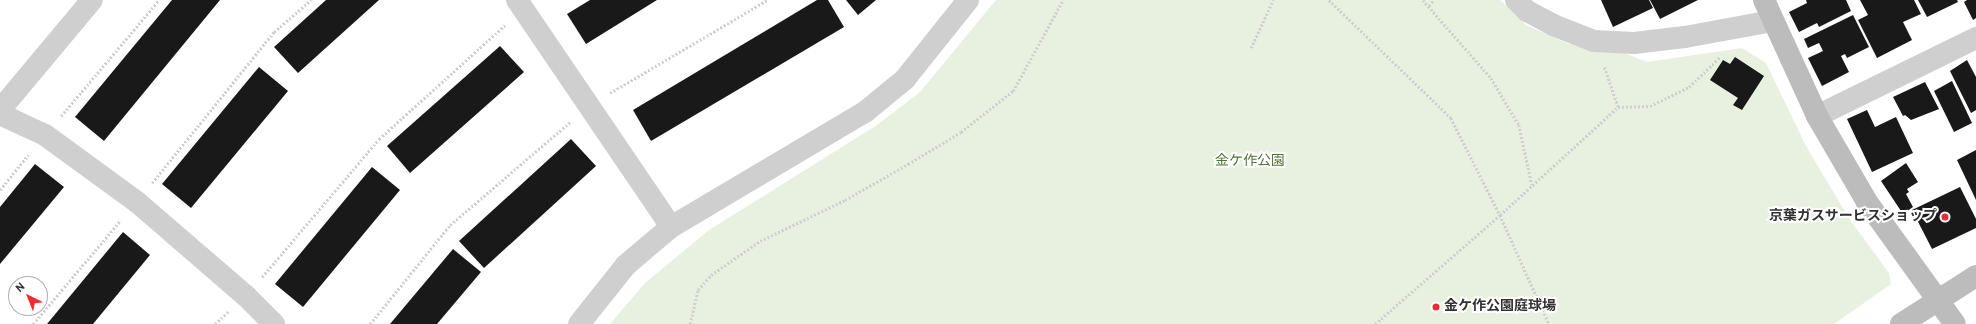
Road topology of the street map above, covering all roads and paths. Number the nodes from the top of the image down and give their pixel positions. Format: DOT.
graph roads {
  1 [pos="92,0"];
  2 [pos="158,0"];
  3 [pos="311,0"];
  4 [pos="767,0"];
  5 [pos="968,0"];
  6 [pos="1063,0"];
  7 [pos="1273,0"];
  8 [pos="1329,0"];
  9 [pos="1423,0"];
  10 [pos="1433,0"];
  11 [pos="1516,0"];
  12 [pos="1764,0"];
  13 [pos="520,4"];
  14 [pos="1429,6"];
  15 [pos="1772,21"];
  16 [pos="1976,38"];
  17 [pos="1594,41"];
  18 [pos="1251,48"];
  19 [pos="1722,52"];
  20 [pos="588,106"];
  21 [pos="1618,107"];
  22 [pos="0,110"];
  23 [pos="0,114"];
  24 [pos="1817,116"];
  25 [pos="45,135"];
  26 [pos="1532,186"];
  27 [pos="0,190"];
  28 [pos="136,202"];
  29 [pos="1500,215"];
  30 [pos="671,227"];
  31 [pos="1976,276"];
  32 [pos="246,296"];
  33 [pos="1937,300"];
  34 [pos="583,322"];
  35 [pos="33,324"];
  36 [pos="274,324"];
  37 [pos="370,324"];
  38 [pos="690,324"];
  39 [pos="1375,324"];
  40 [pos="1549,324"];
  41 [pos="1901,324"];
  42 [pos="1955,324"];
  1 -- 22 [label="street"];
  2 -- 25 [label="path"];
  3 -- 28 [label="path"];
  4 -- 20 [label="path"];
  5 -- 30 [label="street"];
  6 -- 38 [label="path"];
  7 -- 18 [label="path"];
  8 -- 29 [label="path"];
  9 -- 14 [label="path"];
  10 -- 14 [label="path"];
  11 -- 17 [label="street"];
  12 -- 15 [label="street"];
  13 -- 20 [label="street"];
  13 -- 32 [label="path"];
  14 -- 26 [label="path"];
  15 -- 17 [label="street"];
  15 -- 24 [label="street"];
  16 -- 24 [label="street"];
  17 -- 21 [label="path"];
  19 -- 21 [label="path"];
  20 -- 30 [label="street"];
  20 -- 37 [label="path"];
  21 -- 26 [label="path"];
  23 -- 25 [label="street"];
  24 -- 33 [label="street"];
  25 -- 27 [label="path"];
  25 -- 28 [label="street"];
  26 -- 29 [label="path"];
  28 -- 32 [label="street"];
  28 -- 35 [label="path"];
  29 -- 39 [label="path"];
  29 -- 40 [label="path"];
  30 -- 34 [label="street"];
  31 -- 33 [label="street"];
  32 -- 36 [label="street"];
  33 -- 41 [label="street"];
  33 -- 42 [label="street"];
}
